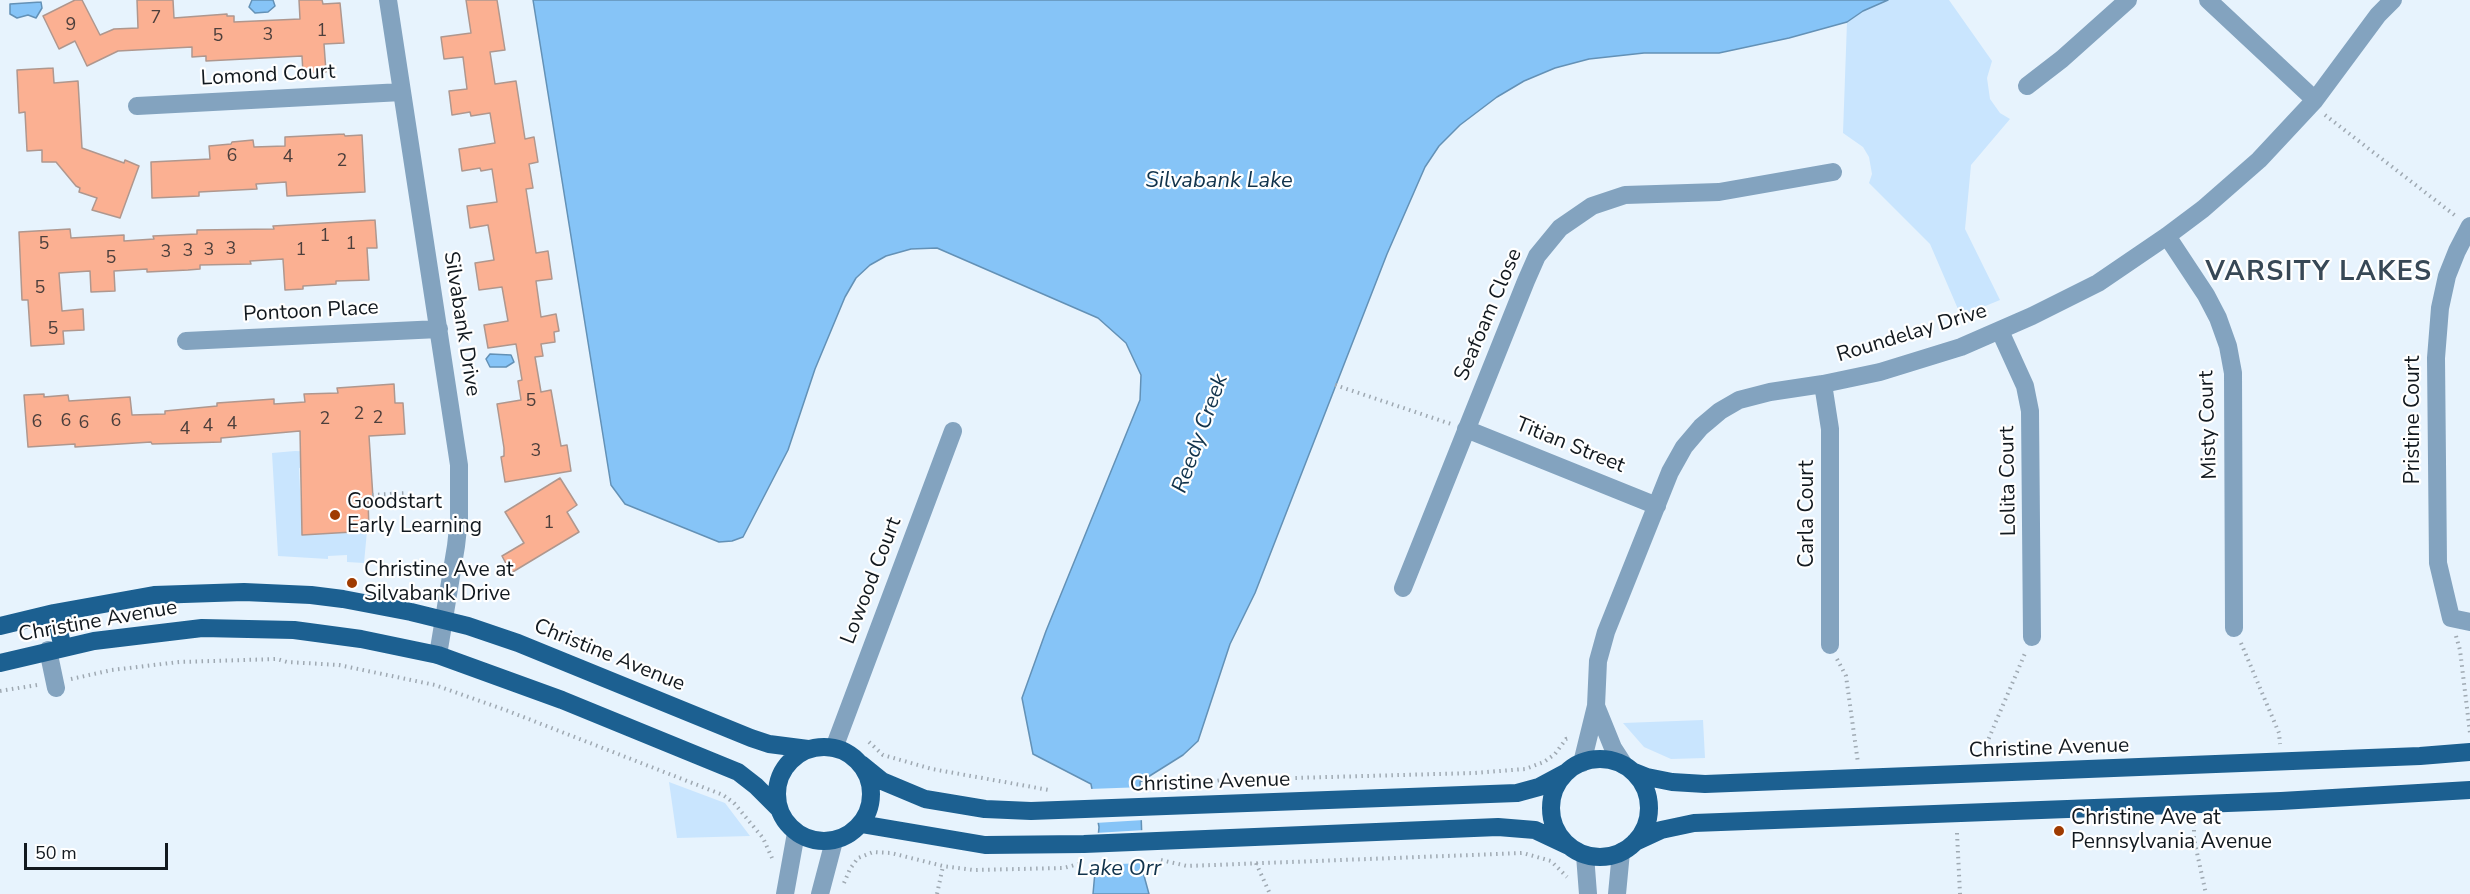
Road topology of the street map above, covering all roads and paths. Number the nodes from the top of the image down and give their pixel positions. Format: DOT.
graph roads {
  1 [pos="388,0"];
  2 [pos="2128,0"];
  3 [pos="2208,0"];
  4 [pos="2393,0"];
  5 [pos="2027,86"];
  6 [pos="402,92"];
  7 [pos="2315,100"];
  8 [pos="137,106"];
  9 [pos="1833,172"];
  10 [pos="2470,226"];
  11 [pos="2167,236"];
  12 [pos="439,329"];
  13 [pos="2000,331"];
  14 [pos="186,341"];
  15 [pos="1823,384"];
  16 [pos="1335,385"];
  17 [pos="1466,429"];
  18 [pos="953,431"];
  19 [pos="406,493"];
  20 [pos="372,495"];
  21 [pos="1657,506"];
  22 [pos="1403,588"];
  23 [pos="54,613"];
  24 [pos="2451,618"];
  25 [pos="444,620"];
  26 [pos="2470,622"];
  27 [pos="0,626"];
  28 [pos="2234,628"];
  29 [pos="2032,637"];
  30 [pos="1830,645"];
  31 [pos="55,649"];
  32 [pos="438,655"];
  33 [pos="0,663"];
  34 [pos="56,685"];
  35 [pos="0,691"];
  36 [pos="1596,706"];
  37 [pos="2470,733"];
  38 [pos="1571,738"];
  39 [pos="869,742"];
  40 [pos="834,748"];
  41 [pos="808,749"];
  42 [pos="2470,752"];
  43 [pos="2280,762"];
  44 [pos="861,764"];
  45 [pos="1575,768"];
  46 [pos="1628,768"];
  47 [pos="1984,774"];
  48 [pos="1860,778"];
  49 [pos="1180,788"];
  50 [pos="2470,790"];
  51 [pos="1059,791"];
  52 [pos="778,808"];
  53 [pos="861,824"];
  54 [pos="2194,824"];
  55 [pos="796,833"];
  56 [pos="1957,833"];
  57 [pos="834,841"];
  58 [pos="1628,847"];
  59 [pos="1156,850"];
  60 [pos="1577,850"];
  61 [pos="1084,853"];
  62 [pos="1256,863"];
  63 [pos="943,866"];
  64 [pos="775,867"];
  65 [pos="1572,882"];
  66 [pos="843,886"];
  67 [pos="785,894"];
  68 [pos="820,894"];
  69 [pos="937,894"];
  70 [pos="1270,894"];
  71 [pos="1588,894"];
  72 [pos="1617,894"];
  73 [pos="1960,894"];
  74 [pos="2206,894"];
  1 -- 6 [label="street, Silvabank Drive"];
  2 -- 5 [label="street"];
  3 -- 7 [label="street"];
  4 -- 7 [label="street, Roundelay Drive"];
  6 -- 8 [label="street, Lomond Court"];
  6 -- 12 [label="street, Silvabank Drive"];
  7 -- 10 [label="path"];
  7 -- 11 [label="street, Roundelay Drive"];
  9 -- 17 [label="street, Seafoam Close"];
  10 -- 24 [label="street, Pristine Court"];
  11 -- 13 [label="street, Roundelay Drive"];
  11 -- 28 [label="street, Misty Court"];
  12 -- 14 [label="street, Pontoon Place"];
  12 -- 25 [label="street, Silvabank Drive"];
  13 -- 15 [label="street, Roundelay Drive"];
  13 -- 29 [label="street, Lolita Court"];
  15 -- 21 [label="street, Roundelay Drive"];
  15 -- 30 [label="street, Carla Court"];
  16 -- 17 [label="path"];
  17 -- 21 [label="street, Titian Street"];
  17 -- 22 [label="street, Seafoam Close"];
  18 -- 40 [label="street, Lowood Court"];
  19 -- 20 [label="path"];
  21 -- 36 [label="street, Roundelay Drive"];
  23 -- 25 [label="main road, Christine Avenue"];
  23 -- 27 [label="main road, Christine Avenue"];
  23 -- 31 [label="main road"];
  24 -- 26 [label="street"];
  24 -- 37 [label="path"];
  25 -- 32 [label="street, Silvabank Drive"];
  25 -- 41 [label="main road, Christine Avenue"];
  28 -- 43 [label="path"];
  29 -- 47 [label="path"];
  30 -- 48 [label="path"];
  31 -- 32 [label="main road, Christine Avenue"];
  31 -- 33 [label="main road, Christine Avenue"];
  31 -- 34 [label="street"];
  32 -- 52 [label="main road, Christine Avenue"];
  34 -- 35 [label="path"];
  34 -- 64 [label="path"];
  36 -- 45 [label="street, Roundelay Drive"];
  36 -- 46 [label="street, Roundelay Drive"];
  38 -- 49 [label="path"];
  39 -- 51 [label="path"];
  40 -- 41 [label="main road"];
  40 -- 44 [label="main road"];
  41 -- 52 [label="main road"];
  42 -- 43 [label="main road, Christine Avenue"];
  43 -- 47 [label="main road, Christine Avenue"];
  44 -- 45 [label="main road, Christine Avenue"];
  44 -- 53 [label="main road"];
  45 -- 46 [label="main road"];
  45 -- 60 [label="main road"];
  46 -- 48 [label="main road, Christine Avenue"];
  46 -- 58 [label="main road"];
  47 -- 48 [label="main road, Christine Avenue"];
  50 -- 58 [label="main road"];
  52 -- 55 [label="main road"];
  53 -- 57 [label="main road"];
  53 -- 61 [label="main road"];
  54 -- 74 [label="path"];
  55 -- 57 [label="main road"];
  55 -- 67 [label="street"];
  56 -- 73 [label="path"];
  57 -- 68 [label="street"];
  58 -- 60 [label="main road"];
  58 -- 72 [label="street"];
  59 -- 60 [label="main road"];
  59 -- 61 [label="main road"];
  59 -- 62 [label="path"];
  60 -- 71 [label="street"];
  61 -- 63 [label="path"];
  62 -- 65 [label="path"];
  62 -- 70 [label="path"];
  63 -- 66 [label="path"];
  63 -- 69 [label="path"];
}
